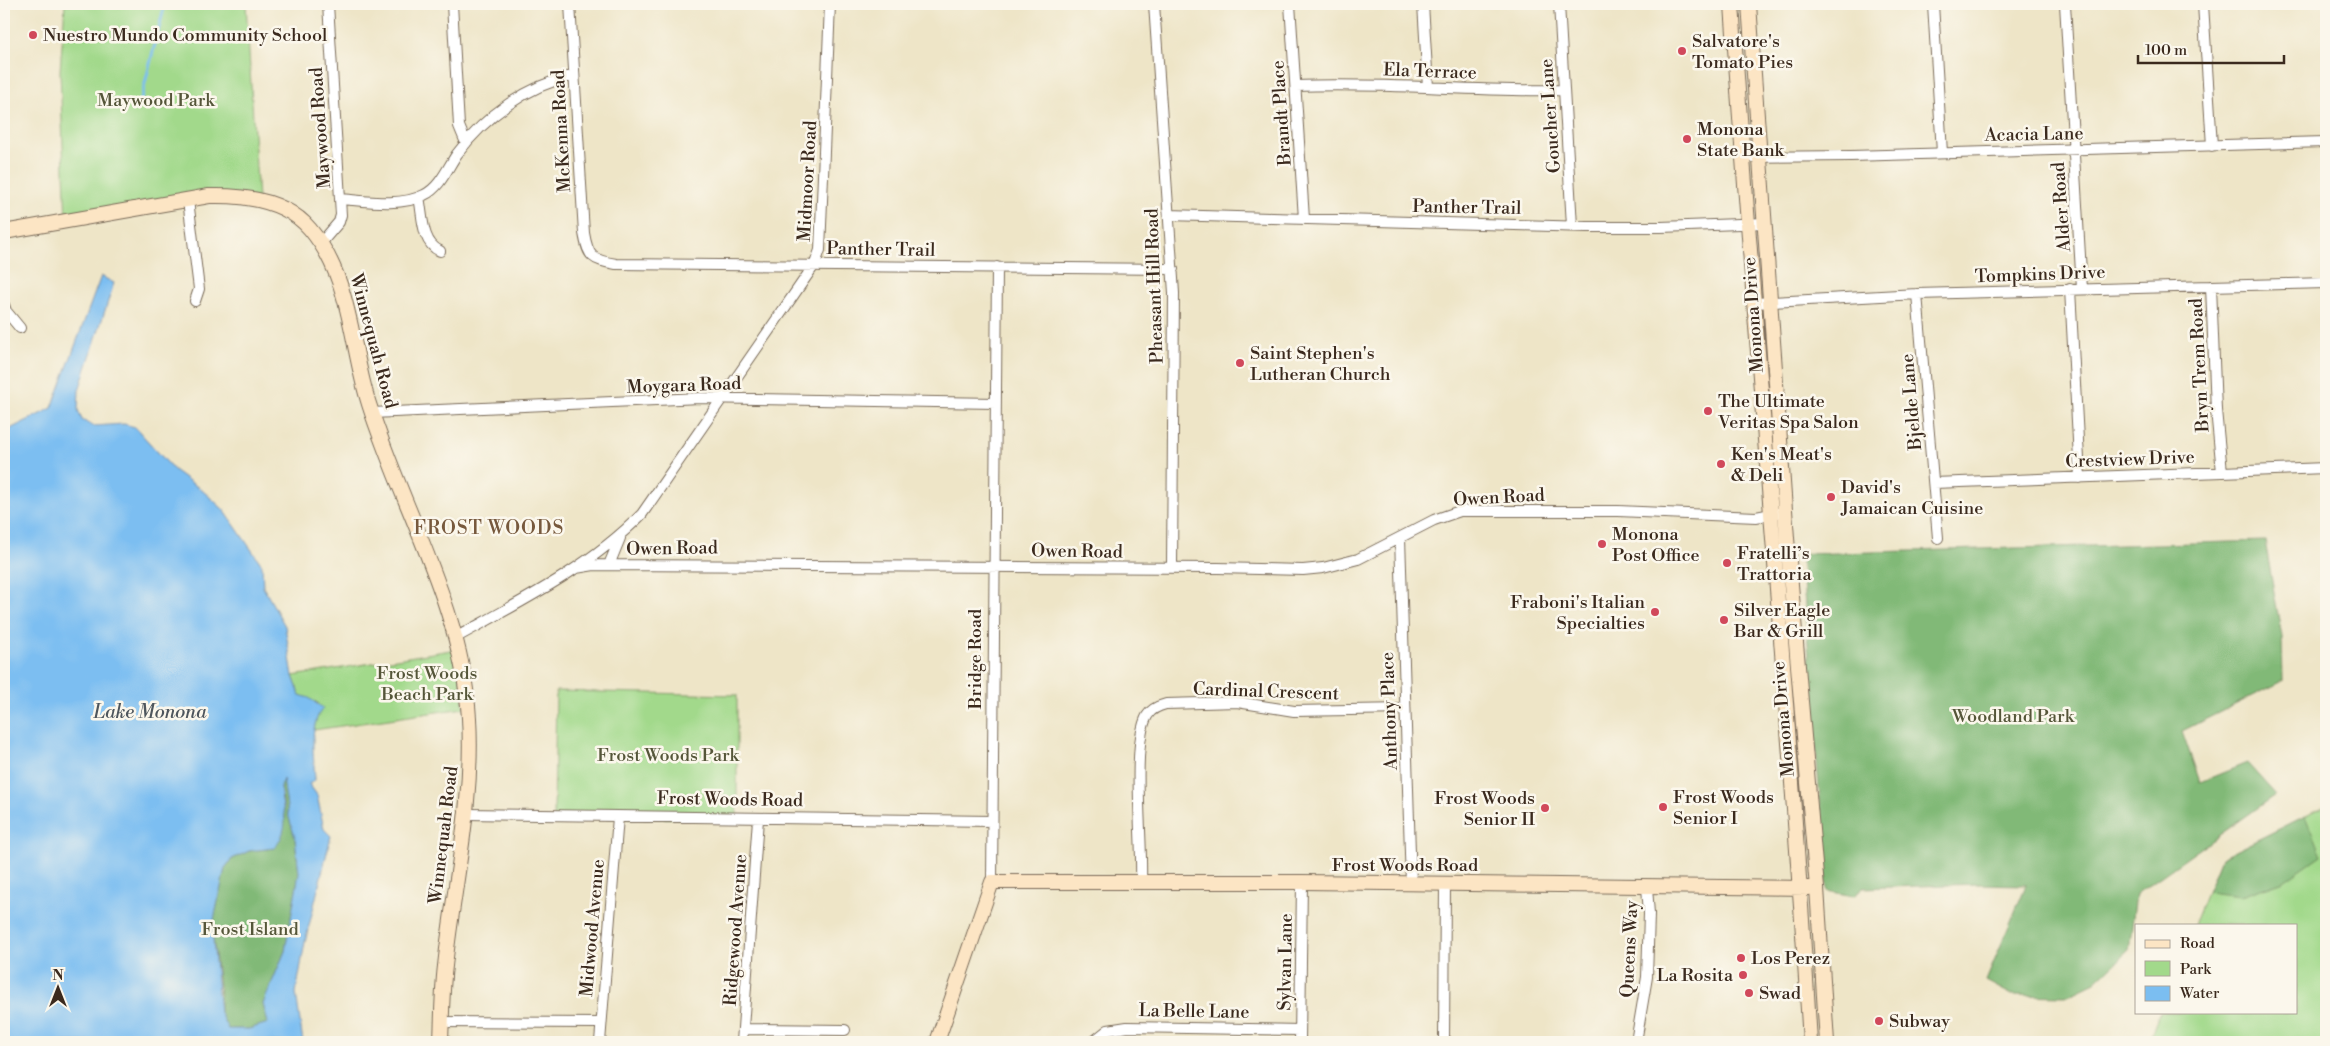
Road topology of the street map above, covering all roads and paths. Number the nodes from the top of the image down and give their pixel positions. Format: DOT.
graph roads {
  1 [pos="328,4"];
  2 [pos="452,4"];
  3 [pos="570,4"];
  4 [pos="830,4"];
  5 [pos="1154,4"];
  6 [pos="1290,4"];
  7 [pos="1423,4"];
  8 [pos="1559,4"];
  9 [pos="1732,4"];
  10 [pos="1750,4"];
  11 [pos="1933,4"];
  12 [pos="2065,4"];
  13 [pos="2204,4"];
  14 [pos="574,76"];
  15 [pos="1296,86"];
  16 [pos="1428,87"];
  17 [pos="1564,90"];
  18 [pos="2326,142"];
  19 [pos="466,143"];
  20 [pos="2212,146"];
  21 [pos="2074,149"];
  22 [pos="1942,153"];
  23 [pos="1742,157"];
  24 [pos="1761,157"];
  25 [pos="420,197"];
  26 [pos="341,199"];
  27 [pos="188,200"];
  28 [pos="1169,216"];
  29 [pos="1304,219"];
  30 [pos="1765,223"];
  31 [pos="1748,224"];
  32 [pos="1572,226"];
  33 [pos="4,232"];
  34 [pos="322,243"];
  35 [pos="440,251"];
  36 [pos="591,256"];
  37 [pos="815,264"];
  38 [pos="997,267"];
  39 [pos="1172,268"];
  40 [pos="2326,283"];
  41 [pos="2211,286"];
  42 [pos="2070,289"];
  43 [pos="2082,289"];
  44 [pos="1917,294"];
  45 [pos="195,301"];
  46 [pos="1755,303"];
  47 [pos="1771,303"];
  48 [pos="4,305"];
  49 [pos="20,328"];
  50 [pos="720,399"];
  51 [pos="996,403"];
  52 [pos="372,413"];
  53 [pos="2326,468"];
  54 [pos="2222,472"];
  55 [pos="2080,478"];
  56 [pos="1934,483"];
  57 [pos="1787,512"];
  58 [pos="1770,513"];
  59 [pos="621,536"];
  60 [pos="1400,538"];
  61 [pos="1938,538"];
  62 [pos="609,565"];
  63 [pos="994,566"];
  64 [pos="576,568"];
  65 [pos="1172,568"];
  66 [pos="455,638"];
  67 [pos="1405,709"];
  68 [pos="467,814"];
  69 [pos="618,817"];
  70 [pos="758,819"];
  71 [pos="992,821"];
  72 [pos="992,882"];
  73 [pos="1140,882"];
  74 [pos="1302,882"];
  75 [pos="1410,884"];
  76 [pos="1445,884"];
  77 [pos="1647,887"];
  78 [pos="1800,888"];
  79 [pos="1817,888"];
  80 [pos="442,1022"];
  81 [pos="601,1023"];
  82 [pos="744,1029"];
  83 [pos="845,1030"];
  84 [pos="1300,1030"];
  85 [pos="442,1042"];
  86 [pos="600,1042"];
  87 [pos="742,1042"];
  88 [pos="937,1042"];
  89 [pos="1093,1042"];
  90 [pos="1300,1042"];
  91 [pos="1444,1042"];
  92 [pos="1636,1042"];
  93 [pos="1810,1042"];
  94 [pos="1827,1042"];
  1 -- 26 [label="street, Maywood Road"];
  2 -- 19 [label="street"];
  3 -- 14 [label="street, McKenna Road"];
  4 -- 37 [label="street, Midmoor Road"];
  5 -- 28 [label="street, Pheasant Hill Road"];
  6 -- 15 [label="street, Brandt Place"];
  7 -- 16 [label="street"];
  8 -- 17 [label="street, Goucher Lane"];
  9 -- 23 [label="street, Monona Drive"];
  10 -- 24 [label="street, Monona Drive"];
  11 -- 22 [label="street"];
  12 -- 21 [label="street, Alder Road"];
  13 -- 20 [label="street"];
  14 -- 19 [label="street"];
  14 -- 36 [label="street, McKenna Road"];
  15 -- 16 [label="street, Ela Terrace"];
  15 -- 29 [label="street, Brandt Place"];
  16 -- 17 [label="street, Ela Terrace"];
  17 -- 32 [label="street, Goucher Lane"];
  18 -- 20 [label="street, Acacia Lane"];
  19 -- 25 [label="street"];
  20 -- 21 [label="street, Acacia Lane"];
  21 -- 22 [label="street, Acacia Lane"];
  21 -- 43 [label="street, Alder Road"];
  22 -- 24 [label="street, Acacia Lane"];
  23 -- 24 [label="street, Acacia Lane"];
  23 -- 31 [label="street, Monona Drive"];
  24 -- 30 [label="street, Monona Drive"];
  25 -- 26 [label="street"];
  25 -- 35 [label="street"];
  26 -- 34 [label="street, Maywood Road"];
  27 -- 33 [label="street, Winnequah Road"];
  27 -- 34 [label="street, Winnequah Road"];
  27 -- 45 [label="street"];
  28 -- 29 [label="street, Panther Trail"];
  28 -- 39 [label="street, Pheasant Hill Road"];
  29 -- 32 [label="street, Panther Trail"];
  30 -- 31 [label="street, Panther Trail"];
  30 -- 47 [label="street, Monona Drive"];
  31 -- 32 [label="street, Panther Trail"];
  31 -- 46 [label="street, Monona Drive"];
  34 -- 52 [label="street, Winnequah Road"];
  36 -- 37 [label="street, Panther Trail"];
  37 -- 38 [label="street, Panther Trail"];
  37 -- 50 [label="street, Midmoor Road"];
  38 -- 39 [label="street, Panther Trail"];
  38 -- 51 [label="street, Bridge Road"];
  39 -- 65 [label="street, Pheasant Hill Road"];
  40 -- 41 [label="street, Tompkins Drive"];
  41 -- 43 [label="street, Tompkins Drive"];
  41 -- 54 [label="street, Bryn Trem Road"];
  42 -- 43 [label="street, Tompkins Drive"];
  42 -- 44 [label="street, Tompkins Drive"];
  42 -- 55 [label="street"];
  44 -- 47 [label="street, Tompkins Drive"];
  44 -- 56 [label="street, Bjelde Lane"];
  46 -- 47 [label="street, Tompkins Drive"];
  46 -- 58 [label="street, Monona Drive"];
  47 -- 57 [label="street, Monona Drive"];
  48 -- 49 [label="street"];
  50 -- 51 [label="street, Moygara Road"];
  50 -- 52 [label="street, Moygara Road"];
  50 -- 59 [label="street, Midmoor Road"];
  51 -- 63 [label="street, Bridge Road"];
  52 -- 66 [label="street, Winnequah Road"];
  53 -- 54 [label="street, Crestview Drive"];
  54 -- 55 [label="street, Crestview Drive"];
  55 -- 56 [label="street, Crestview Drive"];
  56 -- 61 [label="street, Bjelde Lane"];
  57 -- 58 [label="street, Owen Road"];
  57 -- 79 [label="street, Monona Drive"];
  58 -- 60 [label="street, Owen Road"];
  58 -- 78 [label="street, Monona Drive"];
  59 -- 62 [label="street, Midmoor Road"];
  59 -- 64 [label="street, Midmoor Road"];
  60 -- 65 [label="street, Owen Road"];
  60 -- 67 [label="street, Anthony Place"];
  62 -- 63 [label="street, Owen Road"];
  62 -- 64 [label="street, Owen Road"];
  63 -- 65 [label="street, Owen Road"];
  63 -- 71 [label="street, Bridge Road"];
  64 -- 66 [label="street, Owen Road"];
  66 -- 68 [label="street, Winnequah Road"];
  67 -- 73 [label="street, Cardinal Crescent"];
  67 -- 75 [label="street, Anthony Place"];
  68 -- 69 [label="street, Frost Woods Road"];
  68 -- 80 [label="street, Winnequah Road"];
  69 -- 70 [label="street, Frost Woods Road"];
  69 -- 81 [label="street, Midwood Avenue"];
  70 -- 71 [label="street, Frost Woods Road"];
  70 -- 82 [label="street, Ridgewood Avenue"];
  71 -- 72 [label="street, Bridge Road"];
  72 -- 73 [label="street, Frost Woods Road"];
  72 -- 88 [label="street, Bridge Road"];
  73 -- 74 [label="street, Frost Woods Road"];
  74 -- 75 [label="street, Frost Woods Road"];
  74 -- 84 [label="street, Sylvan Lane"];
  75 -- 76 [label="street, Frost Woods Road"];
  76 -- 77 [label="street, Frost Woods Road"];
  76 -- 91 [label="street"];
  77 -- 78 [label="street, Frost Woods Road"];
  77 -- 92 [label="street, Queens Way"];
  78 -- 79 [label="street, Frost Woods Road"];
  78 -- 93 [label="street, Monona Drive"];
  79 -- 94 [label="street, Monona Drive"];
  80 -- 81 [label="street"];
  80 -- 85 [label="street, Winnequah Road"];
  81 -- 86 [label="street, Midwood Avenue"];
  82 -- 83 [label="street"];
  82 -- 87 [label="street, Ridgewood Avenue"];
  84 -- 89 [label="street, La Belle Lane"];
  84 -- 90 [label="street, Sylvan Lane"];
}
